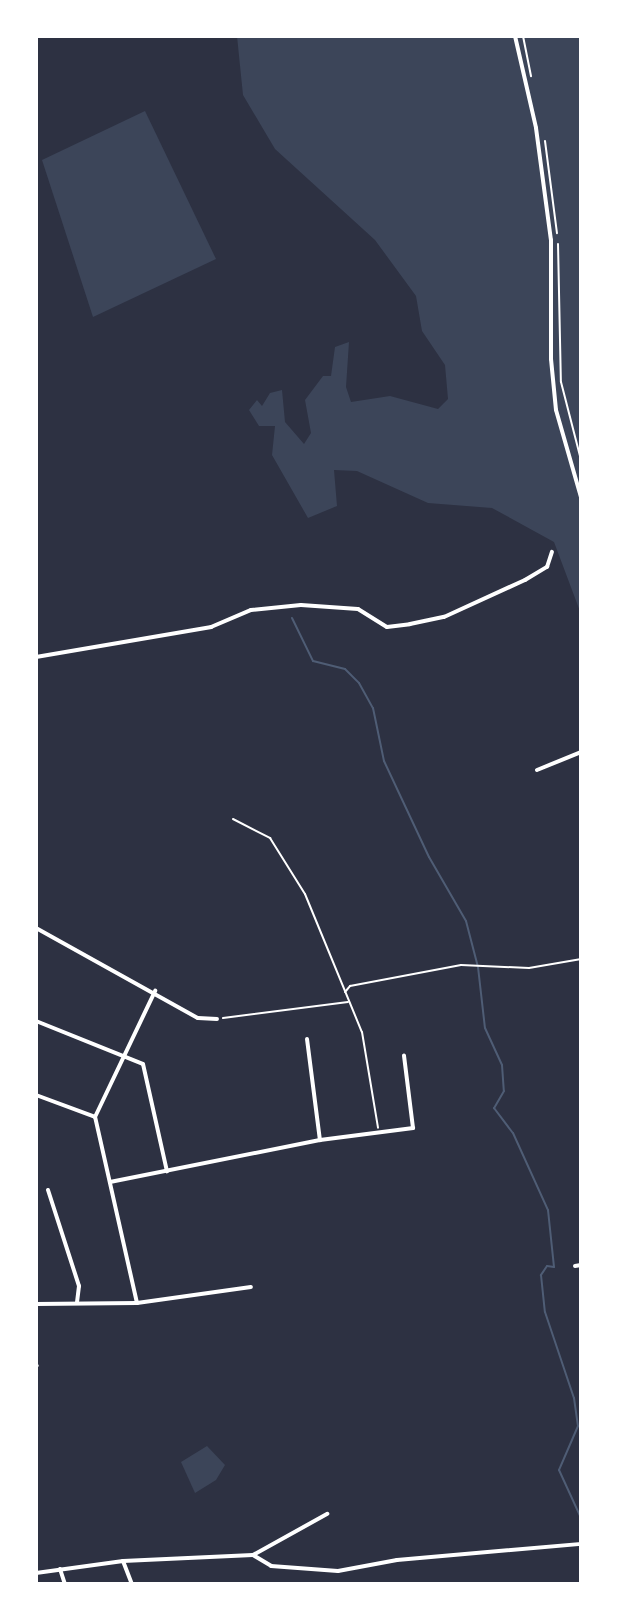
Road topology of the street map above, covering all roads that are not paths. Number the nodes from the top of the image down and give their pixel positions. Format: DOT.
graph roads {
  1 [pos="515,36"];
  2 [pos="581,497"];
  3 [pos="552,552"];
  4 [pos="36,657"];
  5 [pos="581,752"];
  6 [pos="537,770"];
  7 [pos="36,928"];
  8 [pos="155,991"];
  9 [pos="217,1019"];
  10 [pos="36,1021"];
  11 [pos="307,1039"];
  12 [pos="124,1056"];
  13 [pos="404,1056"];
  14 [pos="36,1095"];
  15 [pos="95,1117"];
  16 [pos="320,1140"];
  17 [pos="167,1171"];
  18 [pos="110,1182"];
  19 [pos="48,1190"];
  20 [pos="251,1287"];
  21 [pos="77,1303"];
  22 [pos="137,1303"];
  23 [pos="36,1304"];
  24 [pos="327,1514"];
  25 [pos="581,1544"];
  26 [pos="253,1555"];
  27 [pos="123,1561"];
  28 [pos="60,1569"];
  29 [pos="36,1573"];
  30 [pos="65,1584"];
  31 [pos="132,1584"];
  1 -- 2 [label="street"];
  3 -- 4 [label="street"];
  5 -- 6 [label="street"];
  7 -- 8 [label="street"];
  8 -- 9 [label="street"];
  8 -- 12 [label="street"];
  10 -- 12 [label="street"];
  11 -- 16 [label="street"];
  12 -- 15 [label="street"];
  12 -- 17 [label="street"];
  13 -- 16 [label="street"];
  14 -- 15 [label="street"];
  15 -- 18 [label="street"];
  16 -- 17 [label="street"];
  17 -- 18 [label="street"];
  18 -- 22 [label="street"];
  19 -- 21 [label="street"];
  20 -- 22 [label="street"];
  21 -- 22 [label="street"];
  21 -- 23 [label="street"];
  24 -- 26 [label="street"];
  25 -- 26 [label="street"];
  26 -- 27 [label="street"];
  27 -- 28 [label="street"];
  27 -- 31 [label="street"];
  28 -- 29 [label="street"];
  28 -- 30 [label="street"];
}
